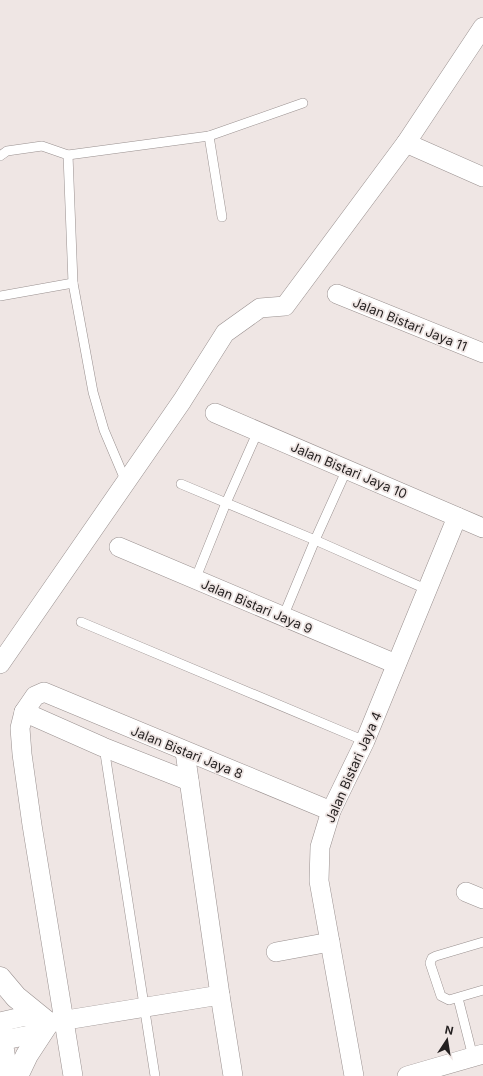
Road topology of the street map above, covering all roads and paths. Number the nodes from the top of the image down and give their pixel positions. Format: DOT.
graph roads {
  1 [pos="483,27"];
  2 [pos="303,103"];
  3 [pos="209,136"];
  4 [pos="406,143"];
  5 [pos="68,155"];
  6 [pos="0,156"];
  7 [pos="483,177"];
  8 [pos="222,217"];
  9 [pos="73,283"];
  10 [pos="338,294"];
  11 [pos="0,296"];
  12 [pos="483,353"];
  13 [pos="215,413"];
  14 [pos="258,431"];
  15 [pos="347,470"];
  16 [pos="126,482"];
  17 [pos="181,484"];
  18 [pos="226,503"];
  19 [pos="458,517"];
  20 [pos="483,528"];
  21 [pos="315,540"];
  22 [pos="118,548"];
  23 [pos="195,580"];
  24 [pos="428,590"];
  25 [pos="283,617"];
  26 [pos="81,622"];
  27 [pos="0,664"];
  28 [pos="396,664"];
  29 [pos="24,712"];
  30 [pos="365,741"];
  31 [pos="103,747"];
  32 [pos="185,752"];
  33 [pos="189,781"];
  34 [pos="331,811"];
  35 [pos="330,942"];
  36 [pos="483,942"];
  37 [pos="276,952"];
  38 [pos="0,978"];
  39 [pos="483,990"];
  40 [pos="220,996"];
  41 [pos="458,998"];
  42 [pos="144,1008"];
  43 [pos="56,1021"];
  44 [pos="0,1034"];
  45 [pos="478,1056"];
  46 [pos="8,1076"];
  47 [pos="17,1076"];
  48 [pos="73,1076"];
  49 [pos="155,1076"];
  50 [pos="233,1076"];
  51 [pos="354,1076"];
  52 [pos="407,1076"];
  1 -- 4 [label="street"];
  2 -- 3 [label="lane"];
  3 -- 5 [label="lane"];
  3 -- 8 [label="lane"];
  4 -- 7 [label="street"];
  4 -- 16 [label="street"];
  5 -- 6 [label="lane"];
  5 -- 9 [label="lane"];
  9 -- 11 [label="lane"];
  9 -- 16 [label="lane"];
  10 -- 12 [label="street, Jalan Bistari Jaya 11"];
  13 -- 14 [label="street, Jalan Bistari Jaya 10"];
  14 -- 15 [label="street, Jalan Bistari Jaya 10"];
  14 -- 18 [label="lane"];
  15 -- 19 [label="street, Jalan Bistari Jaya 10"];
  15 -- 21 [label="lane"];
  16 -- 27 [label="street"];
  17 -- 18 [label="lane"];
  18 -- 21 [label="lane"];
  18 -- 23 [label="lane"];
  19 -- 20 [label="street, Jalan Bistari Jaya 10"];
  19 -- 24 [label="street, Jalan Bistari Jaya 4"];
  21 -- 24 [label="lane"];
  21 -- 25 [label="lane"];
  22 -- 23 [label="street, Jalan Bistari Jaya 9"];
  23 -- 25 [label="street, Jalan Bistari Jaya 9"];
  24 -- 28 [label="street, Jalan Bistari Jaya 4"];
  25 -- 28 [label="street, Jalan Bistari Jaya 9"];
  26 -- 30 [label="lane"];
  28 -- 30 [label="street, Jalan Bistari Jaya 4"];
  29 -- 31 [label="street"];
  29 -- 32 [label="street, Jalan Bistari Jaya 8"];
  29 -- 43 [label="street"];
  30 -- 34 [label="street, Jalan Bistari Jaya 4"];
  31 -- 33 [label="street"];
  31 -- 42 [label="lane"];
  32 -- 33 [label="street"];
  32 -- 34 [label="street, Jalan Bistari Jaya 8"];
  33 -- 40 [label="street"];
  34 -- 35 [label="street, Jalan Bistari Jaya 4"];
  35 -- 37 [label="street"];
  35 -- 51 [label="street, Jalan Bistari Jaya 4"];
  36 -- 41 [label="lane"];
  38 -- 43 [label="main road"];
  39 -- 41 [label="lane"];
  40 -- 42 [label="street"];
  40 -- 50 [label="street"];
  41 -- 45 [label="lane"];
  42 -- 43 [label="street"];
  42 -- 49 [label="lane"];
  43 -- 44 [label="street"];
  43 -- 47 [label="main road"];
  43 -- 48 [label="street"];
  44 -- 46 [label="main road"];
  45 -- 52 [label="street"];
}
